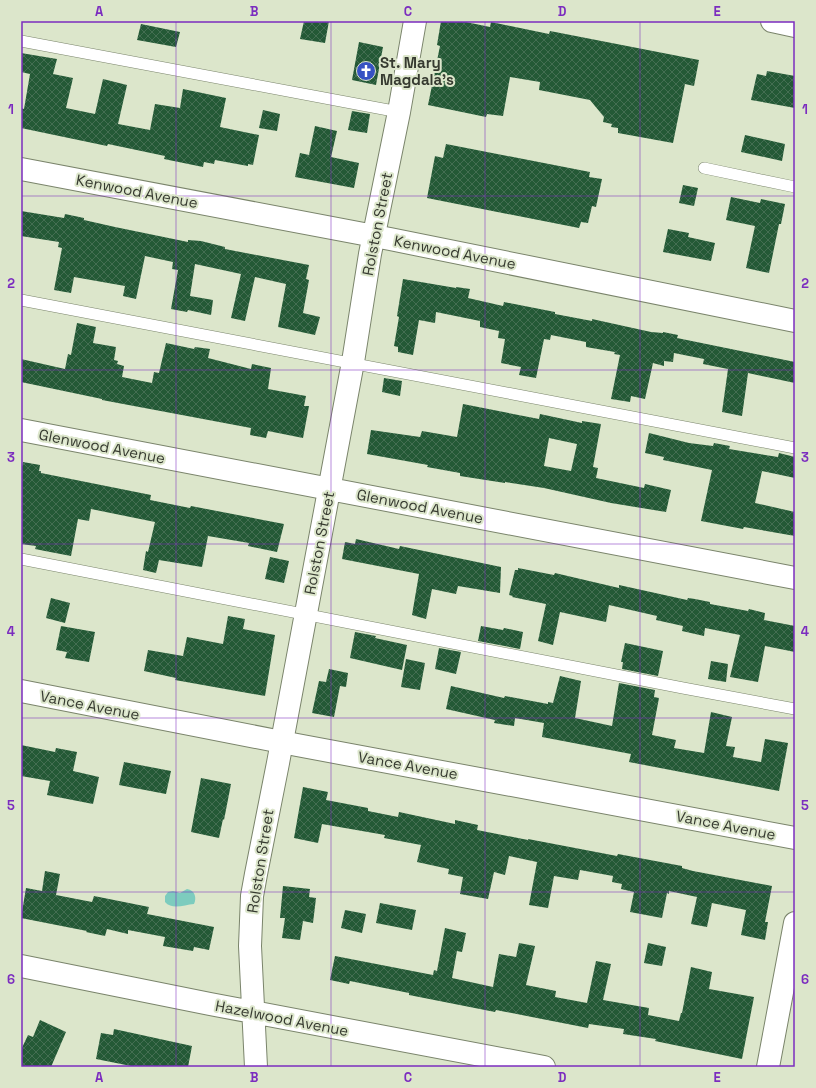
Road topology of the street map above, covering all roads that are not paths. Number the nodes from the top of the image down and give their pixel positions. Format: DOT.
graph roads {
  1 [pos="415,21"];
  2 [pos="772,21"];
  3 [pos="795,26"];
  4 [pos="21,41"];
  5 [pos="399,112"];
  6 [pos="21,168"];
  7 [pos="704,168"];
  8 [pos="795,187"];
  9 [pos="374,236"];
  10 [pos="21,300"];
  11 [pos="795,320"];
  12 [pos="353,362"];
  13 [pos="21,430"];
  14 [pos="795,448"];
  15 [pos="329,488"];
  16 [pos="21,559"];
  17 [pos="795,578"];
  18 [pos="306,615"];
  19 [pos="21,691"];
  20 [pos="795,709"];
  21 [pos="281,742"];
  22 [pos="795,838"];
  23 [pos="795,923"];
  24 [pos="21,966"];
  25 [pos="254,1012"];
  26 [pos="256,1067"];
  27 [pos="544,1067"];
  28 [pos="768,1067"];
  1 -- 5 [label="street, Rolston Street"];
  2 -- 3 [label="street"];
  4 -- 5 [label="lane"];
  5 -- 9 [label="street, Rolston Street"];
  6 -- 9 [label="street, Kenwood Avenue"];
  7 -- 8 [label="lane"];
  9 -- 11 [label="street, Kenwood Avenue"];
  9 -- 12 [label="street, Rolston Street"];
  10 -- 12 [label="lane"];
  12 -- 14 [label="lane"];
  12 -- 15 [label="street, Rolston Street"];
  13 -- 15 [label="street, Glenwood Avenue"];
  15 -- 17 [label="street, Glenwood Avenue"];
  15 -- 18 [label="street, Rolston Street"];
  16 -- 18 [label="lane"];
  18 -- 20 [label="lane"];
  18 -- 21 [label="street, Rolston Street"];
  19 -- 21 [label="street, Vance Avenue"];
  21 -- 22 [label="street, Vance Avenue"];
  21 -- 25 [label="street, Rolston Street"];
  23 -- 28 [label="street"];
  24 -- 25 [label="street, Hazelwood Avenue"];
  25 -- 26 [label="street, Rolston Street"];
  25 -- 27 [label="street, Hazelwood Avenue"];
}
